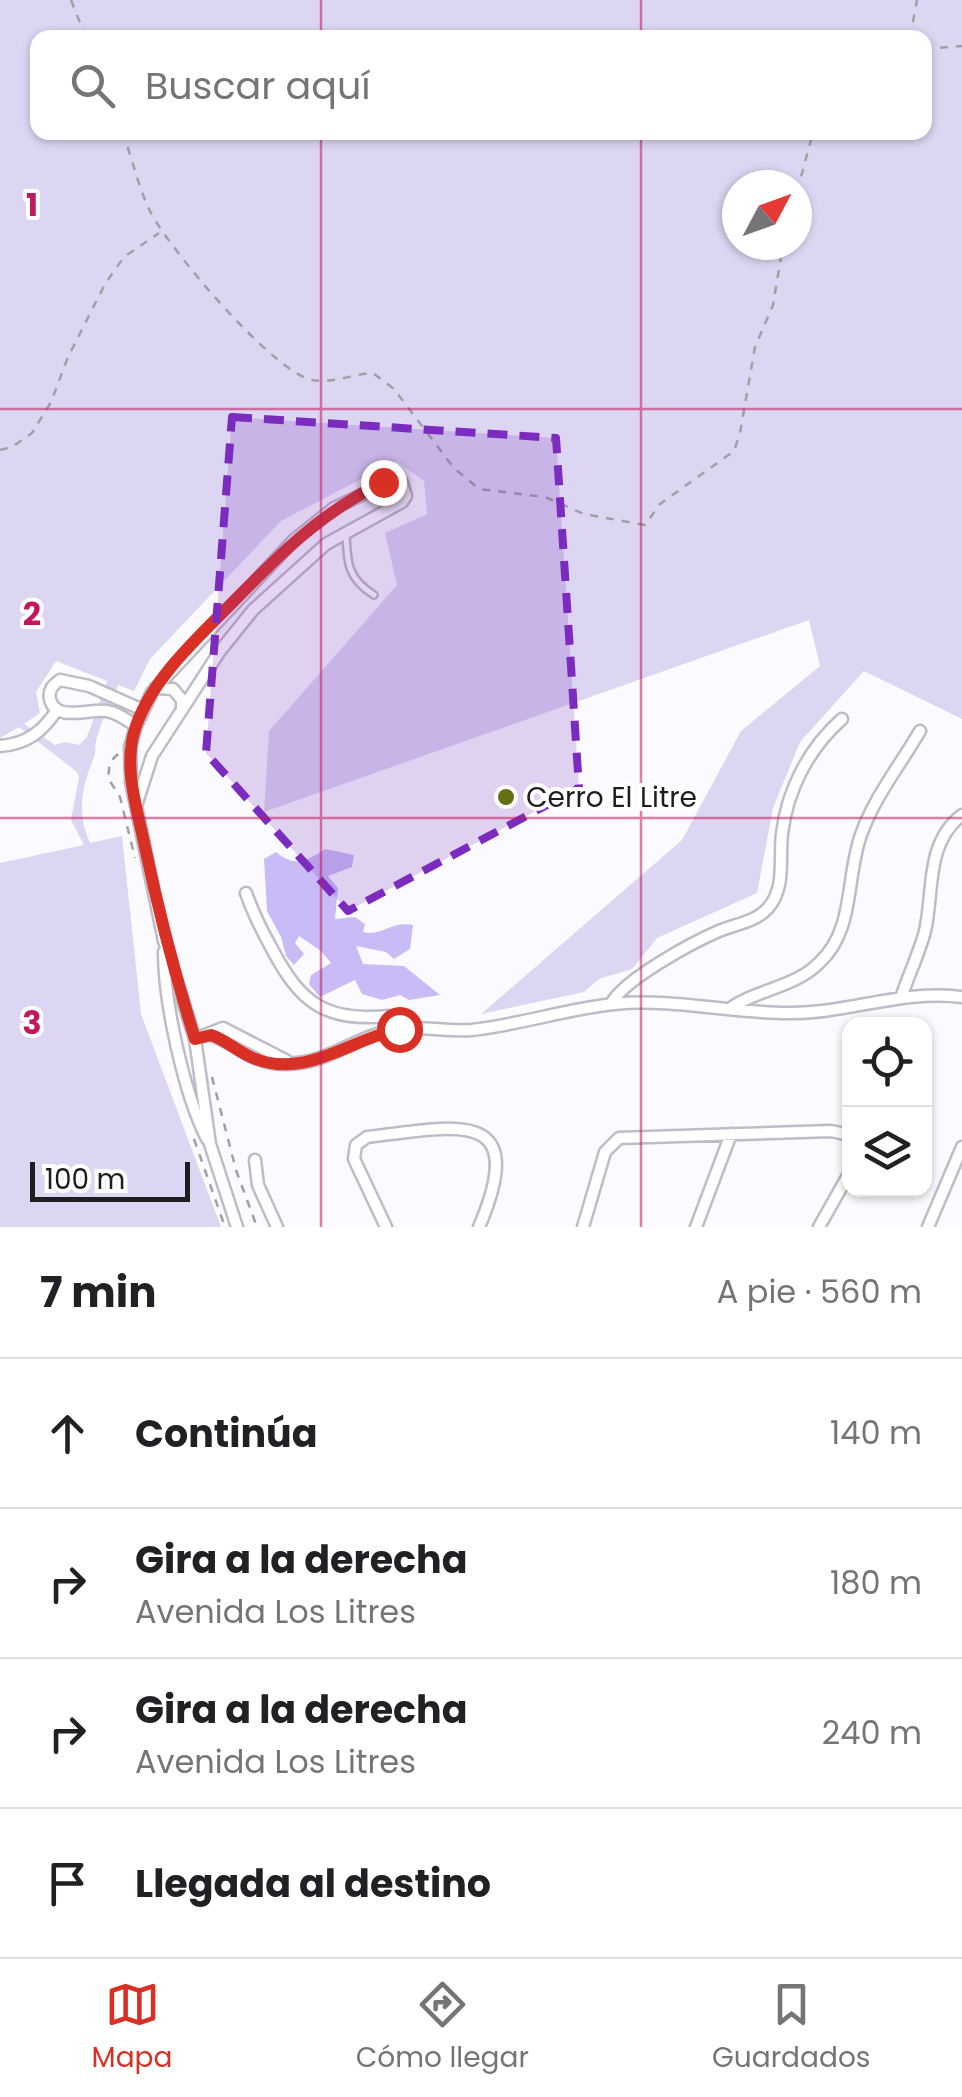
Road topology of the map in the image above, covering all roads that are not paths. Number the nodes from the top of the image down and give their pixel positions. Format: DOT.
graph roads {
  1 [pos="334,508"];
  2 [pos="346,531"];
  3 [pos="374,595"];
  4 [pos="155,688"];
  5 [pos="57,710"];
  6 [pos="143,710"];
  7 [pos="182,710"];
  8 [pos="842,719"];
  9 [pos="136,726"];
  10 [pos="920,732"];
  11 [pos="0,746"];
  12 [pos="130,747"];
  13 [pos="152,756"];
  14 [pos="136,806"];
  15 [pos="962,815"];
  16 [pos="246,893"];
  17 [pos="172,983"];
  18 [pos="962,997"];
  19 [pos="901,998"];
  20 [pos="611,1004"];
  21 [pos="729,1009"];
  22 [pos="399,1029"];
  23 [pos="195,1039"];
  24 [pos="204,1092"];
  25 [pos="190,1094"];
  26 [pos="842,1133"];
  27 [pos="731,1134"];
  28 [pos="210,1144"];
  29 [pos="962,1147"];
  30 [pos="255,1160"];
  31 [pos="842,1186"];
  32 [pos="238,1227"];
  33 [pos="277,1227"];
  34 [pos="386,1227"];
  35 [pos="479,1227"];
  36 [pos="583,1227"];
  37 [pos="696,1227"];
  38 [pos="819,1227"];
  39 [pos="928,1227"];
  1 -- 2 [label="street"];
  1 -- 2 [label="street"];
  1 -- 4 [label="street"];
  2 -- 3 [label="lane"];
  2 -- 7 [label="street"];
  4 -- 6 [label="street"];
  4 -- 7 [label="street"];
  5 -- 6 [label="street"];
  5 -- 9 [label="street"];
  5 -- 11 [label="street"];
  6 -- 9 [label="street"];
  7 -- 13 [label="street"];
  8 -- 20 [label="street"];
  9 -- 12 [label="street"];
  10 -- 21 [label="street"];
  12 -- 13 [label="street"];
  12 -- 14 [label="street"];
  13 -- 14 [label="street"];
  14 -- 17 [label="street"];
  15 -- 19 [label="street"];
  16 -- 22 [label="street"];
  17 -- 23 [label="street"];
  17 -- 25 [label="street"];
  18 -- 19 [label="street"];
  19 -- 21 [label="street"];
  20 -- 21 [label="street"];
  20 -- 22 [label="street"];
  22 -- 23 [label="street"];
  23 -- 24 [label="street"];
  24 -- 25 [label="street"];
  24 -- 28 [label="street"];
  25 -- 28 [label="street"];
  26 -- 27 [label="street"];
  27 -- 36 [label="street"];
  27 -- 37 [label="street"];
  28 -- 32 [label="street"];
  29 -- 39 [label="street"];
  30 -- 33 [label="street"];
  31 -- 38 [label="street"];
  34 -- 35 [label="street"];
}
